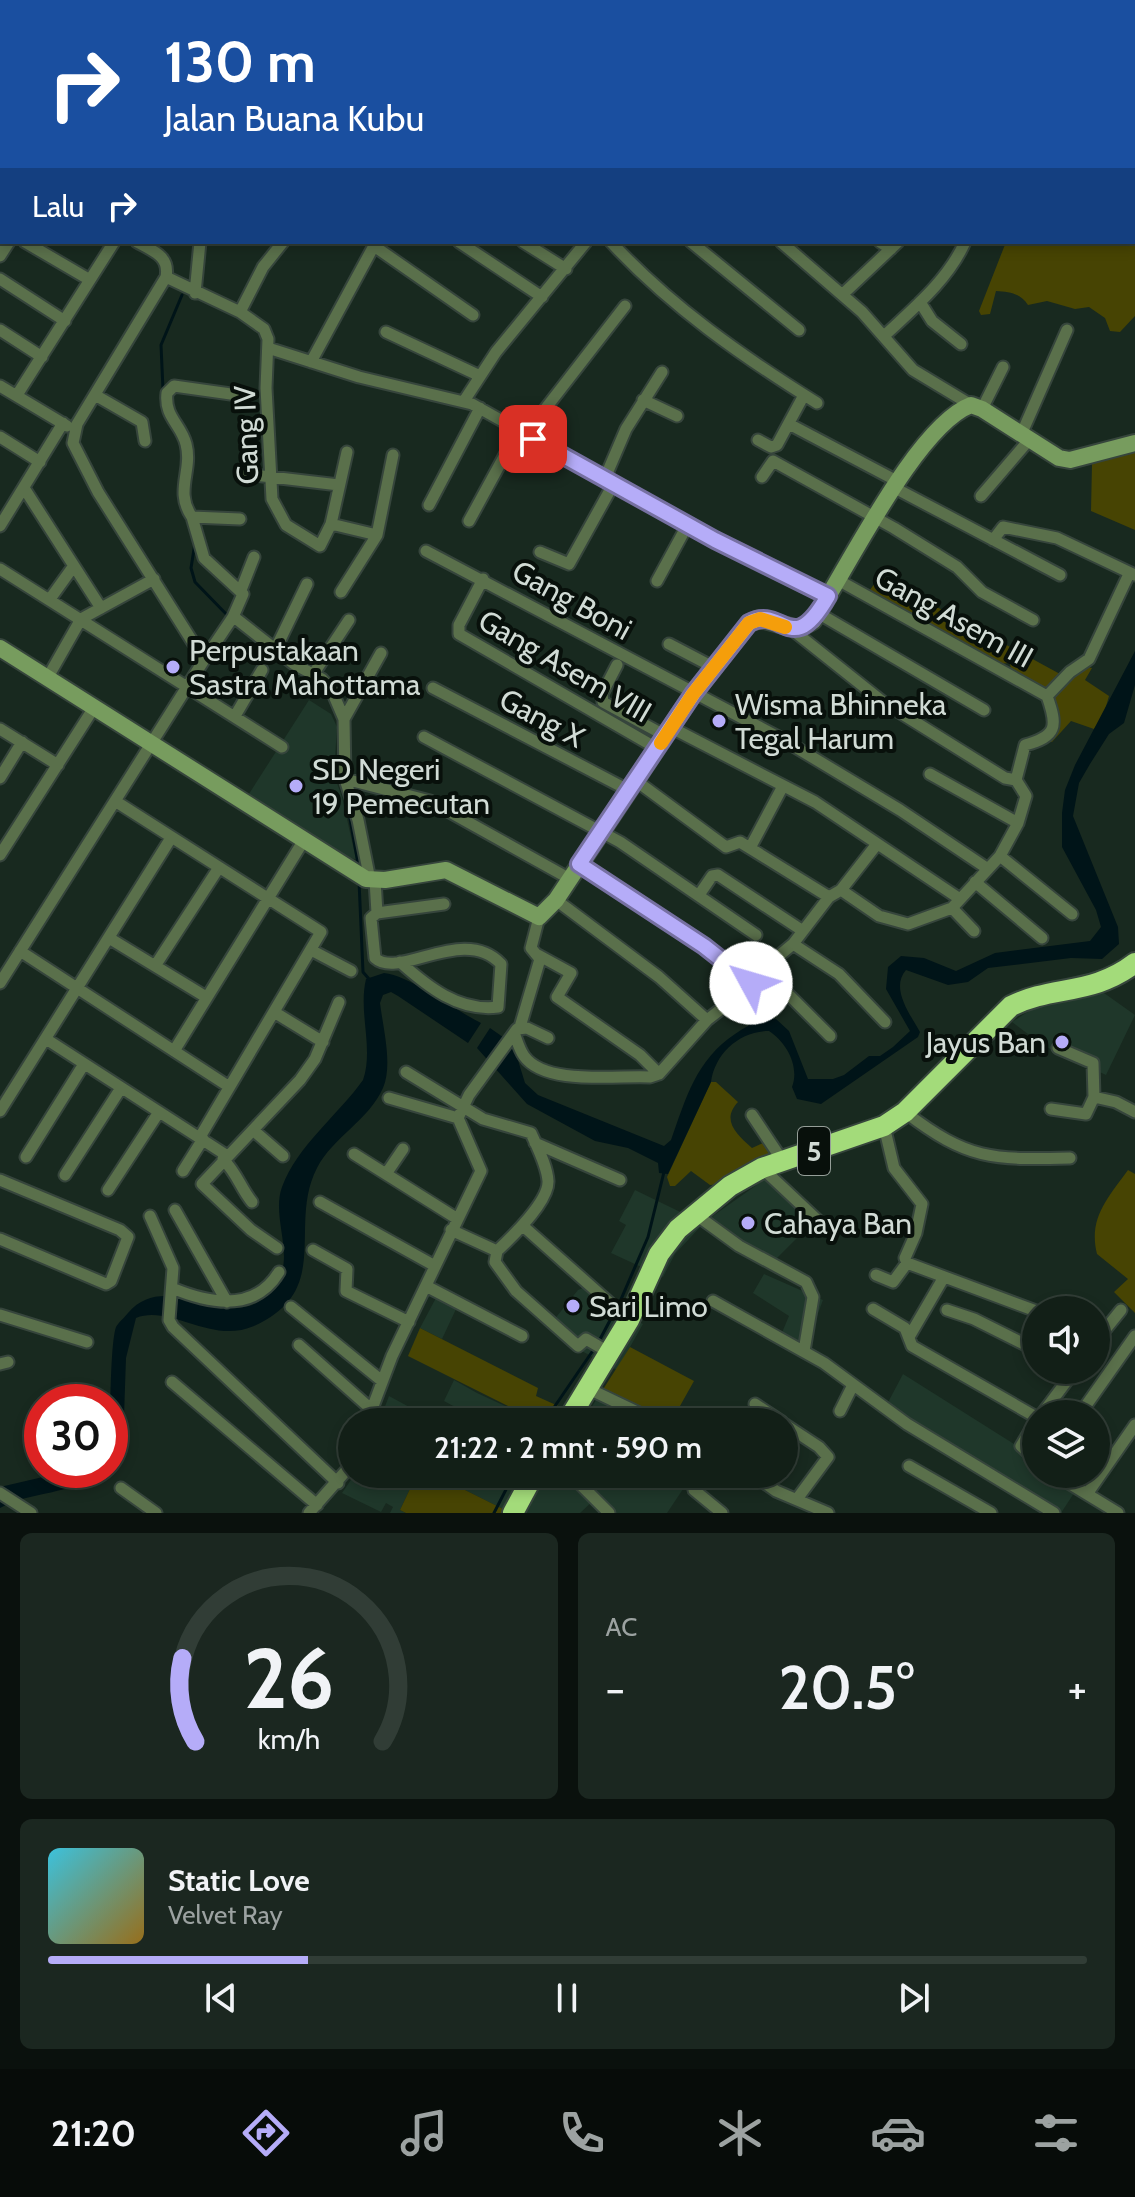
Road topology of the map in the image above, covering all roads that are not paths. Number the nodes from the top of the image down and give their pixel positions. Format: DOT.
graph roads {
  1 [pos="28,244"];
  2 [pos="113,244"];
  3 [pos="140,244"];
  4 [pos="163,244"];
  5 [pos="200,244"];
  6 [pos="281,244"];
  7 [pos="375,244"];
  8 [pos="462,244"];
  9 [pos="526,244"];
  10 [pos="585,244"];
  11 [pos="613,244"];
  12 [pos="693,244"];
  13 [pos="783,244"];
  14 [pos="964,244"];
  15 [pos="894,246"];
  16 [pos="162,257"];
  17 [pos="566,269"];
  18 [pos="166,277"];
  19 [pos="0,279"];
  20 [pos="90,280"];
  21 [pos="189,290"];
  22 [pos="843,294"];
  23 [pos="542,297"];
  24 [pos="920,302"];
  25 [pos="625,306"];
  26 [pos="240,312"];
  27 [pos="473,315"];
  28 [pos="65,321"];
  29 [pos="0,330"];
  30 [pos="799,330"];
  31 [pos="1067,330"];
  32 [pos="386,332"];
  33 [pos="884,336"];
  34 [pos="961,344"];
  35 [pos="268,348"];
  36 [pos="42,357"];
  37 [pos="311,362"];
  38 [pos="1003,367"];
  39 [pos="662,372"];
  40 [pos="480,376"];
  41 [pos="0,386"];
  42 [pos="17,395"];
  43 [pos="95,395"];
  44 [pos="804,395"];
  45 [pos="245,396"];
  46 [pos="643,400"];
  47 [pos="464,401"];
  48 [pos="817,403"];
  49 [pos="977,407"];
  50 [pos="480,408"];
  51 [pos="677,416"];
  52 [pos="63,423"];
  53 [pos="789,424"];
  54 [pos="74,431"];
  55 [pos="522,433"];
  56 [pos="0,437"];
  57 [pos="1025,438"];
  58 [pos="758,440"];
  59 [pos="145,441"];
  60 [pos="1135,443"];
  61 [pos="347,452"];
  62 [pos="393,455"];
  63 [pos="40,462"];
  64 [pos="246,474"];
  65 [pos="273,475"];
  66 [pos="762,477"];
  67 [pos="610,480"];
  68 [pos="895,484"];
  69 [pos="339,485"];
  70 [pos="24,488"];
  71 [pos="981,496"];
  72 [pos="429,505"];
  73 [pos="192,517"];
  74 [pos="240,519"];
  75 [pos="874,519"];
  76 [pos="469,521"];
  77 [pos="331,524"];
  78 [pos="688,524"];
  79 [pos="0,526"];
  80 [pos="377,535"];
  81 [pos="993,540"];
  82 [pos="426,551"];
  83 [pos="540,552"];
  84 [pos="254,557"];
  85 [pos="73,567"];
  86 [pos="0,569"];
  87 [pos="1060,575"];
  88 [pos="1132,575"];
  89 [pos="154,579"];
  90 [pos="483,579"];
  91 [pos="838,580"];
  92 [pos="657,581"];
  93 [pos="307,584"];
  94 [pos="241,590"];
  95 [pos="341,592"];
  96 [pos="828,596"];
  97 [pos="50,599"];
  98 [pos="101,608"];
  99 [pos="818,613"];
  100 [pos="81,619"];
  101 [pos="231,620"];
  102 [pos="349,620"];
  103 [pos="1033,620"];
  104 [pos="790,628"];
  105 [pos="669,644"];
  106 [pos="0,648"];
  107 [pos="276,648"];
  108 [pos="381,653"];
  109 [pos="204,660"];
  110 [pos="617,665"];
  111 [pos="713,667"];
  112 [pos="262,670"];
  113 [pos="314,673"];
  114 [pos="48,677"];
  115 [pos="433,688"];
  116 [pos="188,689"];
  117 [pos="693,694"];
  118 [pos="1047,696"];
  119 [pos="95,706"];
  120 [pos="984,710"];
  121 [pos="235,716"];
  122 [pos="344,719"];
  123 [pos="0,729"];
  124 [pos="424,737"];
  125 [pos="665,738"];
  126 [pos="22,742"];
  127 [pos="153,742"];
  128 [pos="282,747"];
  129 [pos="58,765"];
  130 [pos="930,774"];
  131 [pos="0,778"];
  132 [pos="345,779"];
  133 [pos="1016,780"];
  134 [pos="631,785"];
  135 [pos="783,786"];
  136 [pos="115,801"];
  137 [pos="1018,823"];
  138 [pos="599,832"];
  139 [pos="171,838"];
  140 [pos="304,840"];
  141 [pos="877,844"];
  142 [pos="750,848"];
  143 [pos="2,849"];
  144 [pos="1000,856"];
  145 [pos="579,864"];
  146 [pos="218,869"];
  147 [pos="988,869"];
  148 [pos="365,877"];
  149 [pos="570,879"];
  150 [pos="975,882"];
  151 [pos="841,890"];
  152 [pos="699,895"];
  153 [pos="829,897"];
  154 [pos="269,899"];
  155 [pos="556,900"];
  156 [pos="444,904"];
  157 [pos="956,904"];
  158 [pos="377,913"];
  159 [pos="1072,914"];
  160 [pos="539,917"];
  161 [pos="803,931"];
  162 [pos="974,931"];
  163 [pos="756,935"];
  164 [pos="109,938"];
  165 [pos="1042,938"];
  166 [pos="793,944"];
  167 [pos="311,950"];
  168 [pos="20,951"];
  169 [pos="538,955"];
  170 [pos="400,962"];
  171 [pos="1135,963"];
  172 [pos="155,966"];
  173 [pos="763,969"];
  174 [pos="351,971"];
  175 [pos="0,983"];
  176 [pos="751,983"];
  177 [pos="77,988"];
  178 [pos="206,997"];
  179 [pos="339,1002"];
  180 [pos="274,1012"];
  181 [pos="707,1020"];
  182 [pos="885,1022"];
  183 [pos="515,1032"];
  184 [pos="830,1036"];
  185 [pos="548,1038"];
  186 [pos="46,1039"];
  187 [pos="323,1042"];
  188 [pos="1058,1048"];
  189 [pos="174,1051"];
  190 [pos="84,1064"];
  191 [pos="406,1072"];
  192 [pos="659,1074"];
  193 [pos="228,1086"];
  194 [pos="121,1088"];
  195 [pos="1094,1097"];
  196 [pos="389,1098"];
  197 [pos="1051,1109"];
  198 [pos="0,1111"];
  199 [pos="159,1112"];
  200 [pos="905,1112"];
  201 [pos="1135,1112"];
  202 [pos="460,1113"];
  203 [pos="752,1115"];
  204 [pos="884,1126"];
  205 [pos="253,1130"];
  206 [pos="202,1138"];
  207 [pos="535,1143"];
  208 [pos="403,1149"];
  209 [pos="354,1154"];
  210 [pos="283,1156"];
  211 [pos="26,1157"];
  212 [pos="225,1157"];
  213 [pos="1070,1158"];
  214 [pos="782,1160"];
  215 [pos="762,1168"];
  216 [pos="183,1171"];
  217 [pos="386,1174"];
  218 [pos="65,1175"];
  219 [pos="620,1180"];
  220 [pos="0,1181"];
  221 [pos="108,1190"];
  222 [pos="252,1202"];
  223 [pos="320,1202"];
  224 [pos="175,1210"];
  225 [pos="695,1214"];
  226 [pos="150,1216"];
  227 [pos="456,1218"];
  228 [pos="523,1226"];
  229 [pos="451,1230"];
  230 [pos="829,1231"];
  231 [pos="0,1239"];
  232 [pos="277,1248"];
  233 [pos="313,1250"];
  234 [pos="497,1251"];
  235 [pos="907,1263"];
  236 [pos="435,1266"];
  237 [pos="279,1272"];
  238 [pos="876,1275"];
  239 [pos="944,1277"];
  240 [pos="426,1286"];
  241 [pos="171,1292"];
  242 [pos="713,1301"];
  243 [pos="227,1302"];
  244 [pos="1022,1306"];
  245 [pos="291,1307"];
  246 [pos="873,1309"];
  247 [pos="947,1310"];
  248 [pos="1121,1310"];
  249 [pos="0,1315"];
  250 [pos="629,1320"];
  251 [pos="409,1322"];
  252 [pos="1110,1323"];
  253 [pos="522,1336"];
  254 [pos="1135,1336"];
  255 [pos="909,1337"];
  256 [pos="87,1342"];
  257 [pos="1022,1343"];
  258 [pos="299,1345"];
  259 [pos="804,1351"];
  260 [pos="610,1353"];
  261 [pos="382,1381"];
  262 [pos="172,1382"];
  263 [pos="853,1385"];
  264 [pos="589,1389"];
  265 [pos="1090,1400"];
  266 [pos="755,1404"];
  267 [pos="370,1408"];
  268 [pos="371,1408"];
  269 [pos="576,1408"];
  270 [pos="629,1408"];
  271 [pos="761,1408"];
  272 [pos="840,1411"];
  273 [pos="1022,1411"];
  274 [pos="1135,1425"];
  275 [pos="798,1434"];
  276 [pos="909,1466"];
  277 [pos="338,1483"];
  278 [pos="121,1488"];
  279 [pos="526,1488"];
  280 [pos="584,1488"];
  281 [pos="772,1488"];
  282 [pos="1077,1488"];
  283 [pos="694,1490"];
  284 [pos="0,1493"];
  285 [pos="1087,1494"];
  286 [pos="797,1499"];
  287 [pos="313,1509"];
  288 [pos="31,1513"];
  289 [pos="156,1513"];
  290 [pos="513,1513"];
  291 [pos="609,1513"];
  292 [pos="722,1513"];
  293 [pos="828,1513"];
  294 [pos="991,1513"];
  295 [pos="1054,1513"];
  296 [pos="1118,1513"];
  1 -- 20 [label="street"];
  2 -- 20 [label="street"];
  3 -- 16 [label="street"];
  4 -- 16 [label="street"];
  5 -- 21 [label="street"];
  6 -- 26 [label="street"];
  7 -- 27 [label="street"];
  7 -- 37 [label="street"];
  8 -- 23 [label="street"];
  9 -- 17 [label="street"];
  10 -- 17 [label="street"];
  11 -- 44 [label="street"];
  12 -- 30 [label="street"];
  13 -- 22 [label="street"];
  14 -- 24 [label="street"];
  15 -- 22 [label="street"];
  16 -- 18 [label="street"];
  17 -- 23 [label="street"];
  18 -- 21 [label="street"];
  18 -- 43 [label="street"];
  19 -- 28 [label="street"];
  20 -- 28 [label="street"];
  21 -- 26 [label="street"];
  22 -- 33 [label="street"];
  23 -- 40 [label="street"];
  24 -- 33 [label="street"];
  24 -- 34 [label="street"];
  25 -- 55 [label="street"];
  26 -- 35 [label="street"];
  28 -- 36 [label="street"];
  29 -- 36 [label="street"];
  31 -- 57 [label="street"];
  32 -- 40 [label="street"];
  33 -- 49 [label="street"];
  35 -- 37 [label="street"];
  35 -- 65 [label="street, Gang IV"];
  36 -- 42 [label="street"];
  37 -- 47 [label="street"];
  38 -- 49 [label="street"];
  39 -- 46 [label="street"];
  40 -- 47 [label="street"];
  41 -- 42 [label="street"];
  42 -- 52 [label="street"];
  43 -- 54 [label="street"];
  43 -- 59 [label="street"];
  44 -- 48 [label="street"];
  44 -- 53 [label="street"];
  45 -- 73 [label="street"];
  46 -- 51 [label="street"];
  46 -- 67 [label="street"];
  47 -- 50 [label="street"];
  49 -- 57 [label="street"];
  49 -- 68 [label="street"];
  50 -- 55 [label="street"];
  50 -- 72 [label="street"];
  52 -- 54 [label="street"];
  52 -- 63 [label="street"];
  53 -- 58 [label="street"];
  53 -- 68 [label="street"];
  54 -- 89 [label="street"];
  55 -- 67 [label="street"];
  55 -- 76 [label="street"];
  56 -- 63 [label="street"];
  57 -- 60 [label="street"];
  57 -- 71 [label="street"];
  61 -- 69 [label="street"];
  62 -- 80 [label="street"];
  63 -- 70 [label="street"];
  64 -- 65 [label="street"];
  65 -- 69 [label="street"];
  65 -- 77 [label="street, Gang IV"];
  66 -- 75 [label="street"];
  67 -- 78 [label="street"];
  67 -- 83 [label="street"];
  68 -- 75 [label="street"];
  68 -- 81 [label="street"];
  69 -- 77 [label="street"];
  70 -- 79 [label="street"];
  70 -- 85 [label="street"];
  73 -- 74 [label="street"];
  73 -- 94 [label="street"];
  75 -- 91 [label="street"];
  75 -- 103 [label="street"];
  77 -- 80 [label="street"];
  78 -- 92 [label="street"];
  78 -- 96 [label="street"];
  80 -- 95 [label="street"];
  81 -- 87 [label="street"];
  81 -- 88 [label="street"];
  82 -- 90 [label="street, Gang Boni"];
  84 -- 94 [label="street"];
  85 -- 97 [label="street"];
  85 -- 98 [label="street"];
  86 -- 97 [label="street"];
  88 -- 118 [label="street"];
  89 -- 98 [label="street"];
  89 -- 109 [label="street"];
  90 -- 117 [label="street, Gang Boni"];
  90 -- 125 [label="street, Gang Asem VIII"];
  91 -- 96 [label="street"];
  91 -- 118 [label="street, Gang Asem III"];
  93 -- 107 [label="street"];
  94 -- 101 [label="street"];
  96 -- 99 [label="street"];
  97 -- 100 [label="street"];
  98 -- 100 [label="street"];
  99 -- 104 [label="street"];
  99 -- 120 [label="street, Gang Asem III"];
  100 -- 114 [label="street"];
  100 -- 116 [label="street"];
  101 -- 107 [label="street"];
  101 -- 109 [label="street"];
  102 -- 113 [label="street"];
  104 -- 111 [label="street"];
  104 -- 133 [label="street"];
  105 -- 111 [label="street"];
  106 -- 114 [label="street"];
  107 -- 113 [label="street"];
  108 -- 122 [label="street"];
  109 -- 116 [label="street"];
  110 -- 125 [label="street"];
  111 -- 117 [label="street"];
  112 -- 121 [label="street"];
  113 -- 122 [label="street"];
  114 -- 119 [label="street"];
  115 -- 134 [label="street, Gang X"];
  116 -- 121 [label="street"];
  116 -- 127 [label="street"];
  117 -- 125 [label="street"];
  117 -- 147 [label="street, Gang Boni"];
  118 -- 133 [label="street"];
  119 -- 127 [label="street"];
  119 -- 129 [label="street"];
  121 -- 128 [label="street"];
  122 -- 132 [label="street"];
  123 -- 126 [label="street"];
  124 -- 138 [label="street"];
  125 -- 134 [label="street"];
  125 -- 135 [label="street"];
  126 -- 129 [label="street"];
  126 -- 131 [label="street"];
  127 -- 136 [label="street"];
  127 -- 140 [label="street"];
  129 -- 143 [label="street"];
  130 -- 137 [label="street"];
  132 -- 148 [label="street"];
  132 -- 149 [label="street"];
  133 -- 137 [label="street"];
  134 -- 138 [label="street"];
  134 -- 142 [label="street, Gang X"];
  135 -- 141 [label="street"];
  135 -- 142 [label="street"];
  136 -- 139 [label="street"];
  136 -- 168 [label="street"];
  137 -- 144 [label="street"];
  138 -- 145 [label="street"];
  138 -- 152 [label="street"];
  139 -- 146 [label="street"];
  139 -- 164 [label="street"];
  140 -- 148 [label="street"];
  140 -- 154 [label="street"];
  141 -- 151 [label="street"];
  141 -- 157 [label="street"];
  142 -- 153 [label="street"];
  144 -- 147 [label="street"];
  144 -- 159 [label="street"];
  145 -- 149 [label="street"];
  145 -- 176 [label="street"];
  146 -- 154 [label="street"];
  146 -- 172 [label="street"];
  147 -- 150 [label="street"];
  148 -- 158 [label="street"];
  148 -- 160 [label="street"];
  149 -- 155 [label="street"];
  150 -- 157 [label="street"];
  150 -- 165 [label="street"];
  151 -- 153 [label="street"];
  151 -- 157 [label="street"];
  152 -- 161 [label="street"];
  152 -- 163 [label="street"];
  153 -- 161 [label="street"];
  154 -- 167 [label="street"];
  154 -- 178 [label="street"];
  155 -- 160 [label="street"];
  155 -- 181 [label="street"];
  156 -- 158 [label="street"];
  157 -- 162 [label="street"];
  158 -- 170 [label="street"];
  160 -- 169 [label="street"];
  161 -- 166 [label="street"];
  164 -- 172 [label="street"];
  164 -- 177 [label="street"];
  166 -- 173 [label="street"];
  166 -- 182 [label="street"];
  167 -- 174 [label="street"];
  167 -- 180 [label="street"];
  168 -- 175 [label="street"];
  168 -- 177 [label="street"];
  169 -- 183 [label="street"];
  169 -- 192 [label="street"];
  170 -- 170 [label="street"];
  171 -- 200 [label="highway, 5"];
  172 -- 178 [label="street"];
  173 -- 176 [label="street"];
  173 -- 184 [label="street"];
  176 -- 181 [label="street"];
  177 -- 186 [label="street"];
  177 -- 189 [label="street"];
  178 -- 189 [label="street"];
  179 -- 187 [label="street"];
  180 -- 187 [label="street"];
  180 -- 193 [label="street"];
  181 -- 192 [label="street"];
  183 -- 185 [label="street"];
  183 -- 192 [label="street"];
  183 -- 202 [label="street"];
  186 -- 190 [label="street"];
  186 -- 198 [label="street"];
  187 -- 205 [label="street"];
  188 -- 195 [label="street"];
  189 -- 193 [label="street"];
  190 -- 194 [label="street"];
  190 -- 211 [label="street"];
  191 -- 202 [label="street"];
  193 -- 206 [label="street"];
  194 -- 199 [label="street"];
  194 -- 218 [label="street"];
  195 -- 197 [label="street"];
  195 -- 201 [label="street"];
  196 -- 202 [label="street"];
  199 -- 206 [label="street"];
  199 -- 221 [label="street"];
  200 -- 204 [label="highway, 5"];
  200 -- 213 [label="street"];
  202 -- 207 [label="street"];
  202 -- 227 [label="street"];
  203 -- 214 [label="street"];
  204 -- 214 [label="highway, 5"];
  204 -- 235 [label="street"];
  205 -- 210 [label="street"];
  205 -- 212 [label="street"];
  206 -- 212 [label="street"];
  206 -- 216 [label="street"];
  207 -- 219 [label="street"];
  207 -- 228 [label="street"];
  208 -- 217 [label="street"];
  209 -- 217 [label="street"];
  212 -- 222 [label="street"];
  212 -- 232 [label="street"];
  214 -- 215 [label="highway, 5"];
  215 -- 225 [label="highway, 5"];
  215 -- 230 [label="street"];
  217 -- 227 [label="street"];
  220 -- 231 [label="street"];
  223 -- 236 [label="street"];
  224 -- 243 [label="street"];
  225 -- 250 [label="highway, 5"];
  225 -- 259 [label="street"];
  226 -- 241 [label="street"];
  227 -- 229 [label="street"];
  228 -- 234 [label="street"];
  228 -- 250 [label="street"];
  229 -- 234 [label="street"];
  229 -- 236 [label="street"];
  233 -- 251 [label="street"];
  234 -- 260 [label="street"];
  235 -- 238 [label="street"];
  235 -- 239 [label="street"];
  236 -- 240 [label="street"];
  237 -- 243 [label="street"];
  239 -- 244 [label="street"];
  239 -- 255 [label="street"];
  240 -- 251 [label="street"];
  240 -- 253 [label="street"];
  241 -- 243 [label="street"];
  241 -- 277 [label="street"];
  242 -- 259 [label="street"];
  245 -- 261 [label="street"];
  246 -- 255 [label="street"];
  247 -- 257 [label="street"];
  248 -- 252 [label="street"];
  249 -- 256 [label="street"];
  250 -- 260 [label="highway, 5"];
  251 -- 261 [label="street"];
  254 -- 265 [label="street"];
  255 -- 273 [label="street"];
  258 -- 267 [label="street"];
  259 -- 263 [label="street"];
  260 -- 264 [label="highway, 5"];
  261 -- 268 [label="street"];
  262 -- 287 [label="street"];
  263 -- 272 [label="street"];
  263 -- 295 [label="street"];
  264 -- 269 [label="highway, 5"];
  264 -- 270 [label="street"];
  266 -- 271 [label="street"];
  274 -- 285 [label="street"];
  275 -- 286 [label="street"];
  276 -- 294 [label="street"];
  277 -- 287 [label="street"];
  278 -- 289 [label="street"];
  279 -- 290 [label="highway"];
  280 -- 291 [label="street"];
  281 -- 286 [label="street"];
  282 -- 285 [label="street"];
  283 -- 292 [label="street"];
  284 -- 288 [label="street"];
  285 -- 296 [label="street"];
  286 -- 293 [label="street"];
}
